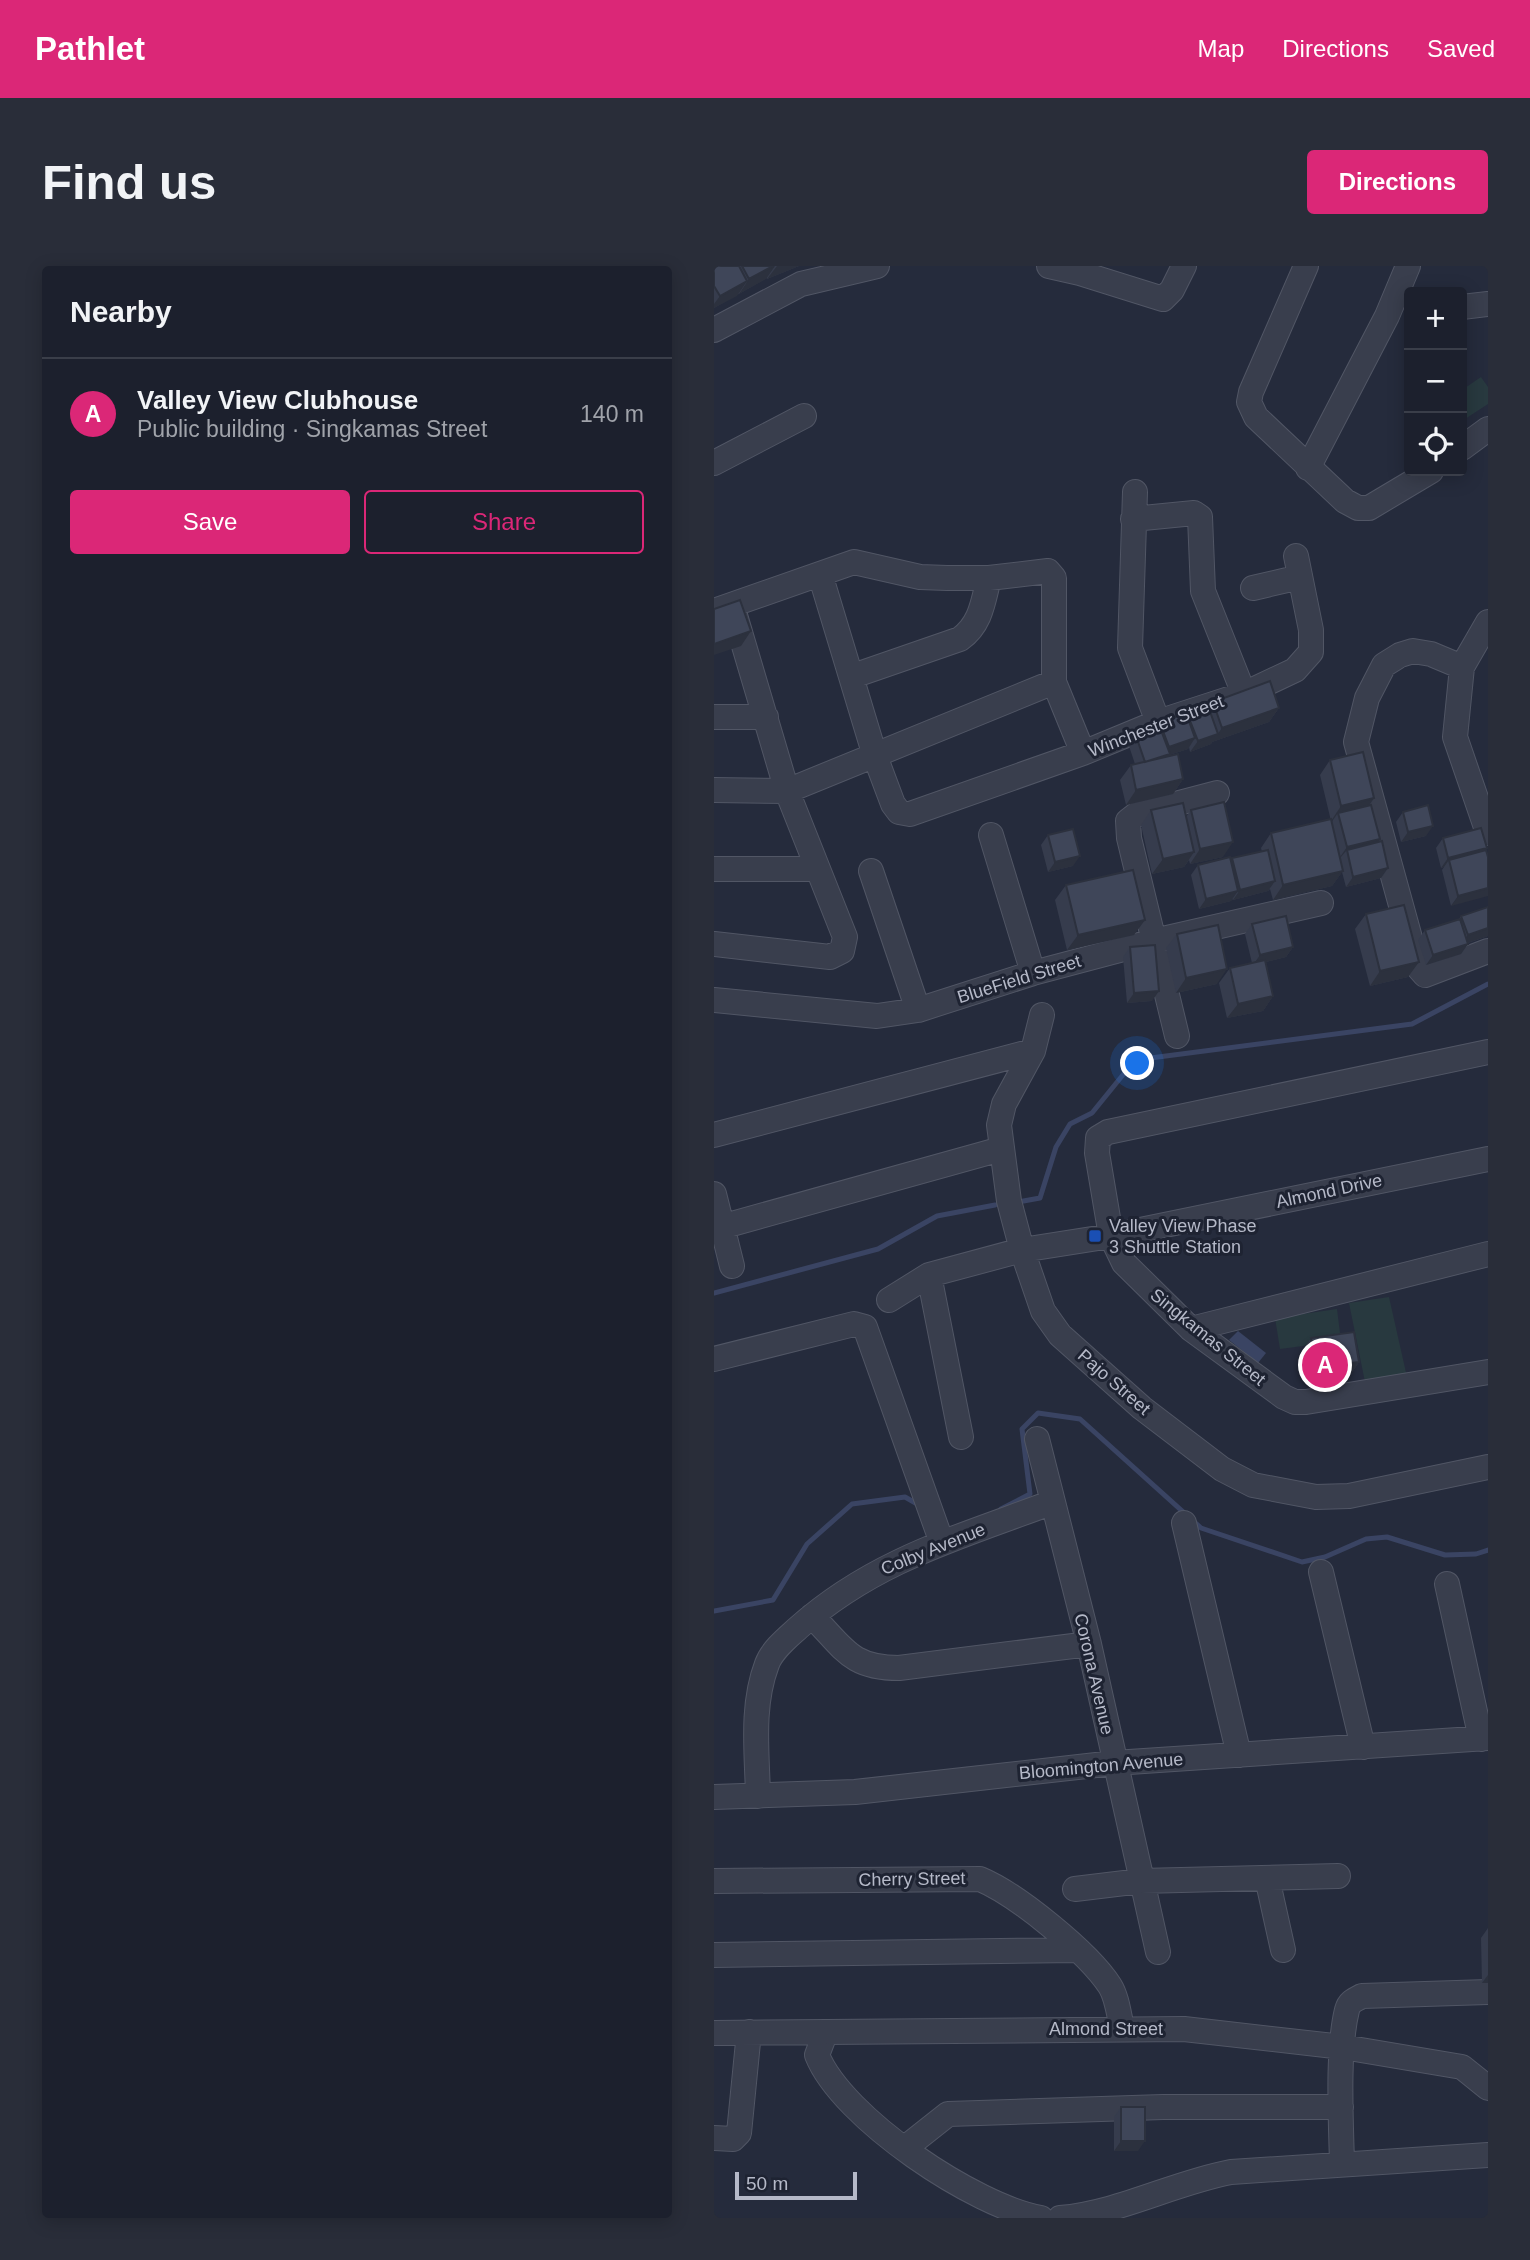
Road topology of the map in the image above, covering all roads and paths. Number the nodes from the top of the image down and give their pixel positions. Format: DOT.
graph roads {
  1 [pos="877,266"];
  2 [pos="1049,266"];
  3 [pos="1184,266"];
  4 [pos="1306,266"];
  5 [pos="1408,266"];
  6 [pos="1488,304"];
  7 [pos="1467,306"];
  8 [pos="1398,315"];
  9 [pos="714,330"];
  10 [pos="804,416"];
  11 [pos="1488,429"];
  12 [pos="1467,444"];
  13 [pos="714,463"];
  14 [pos="1308,468"];
  15 [pos="1423,476"];
  16 [pos="1135,492"];
  17 [pos="1133,519"];
  18 [pos="820,573"];
  19 [pos="989,578"];
  20 [pos="1253,588"];
  21 [pos="723,608"];
  22 [pos="1488,622"];
  23 [pos="1462,667"];
  24 [pos="853,676"];
  25 [pos="1055,682"];
  26 [pos="1244,694"];
  27 [pos="714,717"];
  28 [pos="766,717"];
  29 [pos="1158,722"];
  30 [pos="1083,753"];
  31 [pos="875,757"];
  32 [pos="714,790"];
  33 [pos="787,791"];
  34 [pos="1217,793"];
  35 [pos="1488,833"];
  36 [pos="991,835"];
  37 [pos="714,869"];
  38 [pos="816,869"];
  39 [pos="871,870"];
  40 [pos="1321,904"];
  41 [pos="1154,941"];
  42 [pos="714,944"];
  43 [pos="1488,951"];
  44 [pos="1033,973"];
  45 [pos="714,1000"];
  46 [pos="918,1010"];
  47 [pos="1042,1015"];
  48 [pos="1177,1036"];
  49 [pos="1033,1051"];
  50 [pos="1488,1052"];
  51 [pos="714,1135"];
  52 [pos="1002,1149"];
  53 [pos="1488,1159"];
  54 [pos="714,1194"];
  55 [pos="718,1228"];
  56 [pos="1111,1236"];
  57 [pos="1022,1250"];
  58 [pos="1488,1254"];
  59 [pos="732,1266"];
  60 [pos="929,1275"];
  61 [pos="889,1300"];
  62 [pos="1191,1329"];
  63 [pos="714,1359"];
  64 [pos="1488,1372"];
  65 [pos="961,1437"];
  66 [pos="1037,1439"];
  67 [pos="1488,1467"];
  68 [pos="1053,1502"];
  69 [pos="1184,1523"];
  70 [pos="942,1543"];
  71 [pos="1321,1572"];
  72 [pos="1447,1584"];
  73 [pos="812,1616"];
  74 [pos="1089,1644"];
  75 [pos="1485,1738"];
  76 [pos="1363,1747"];
  77 [pos="1239,1755"];
  78 [pos="1114,1763"];
  79 [pos="758,1796"];
  80 [pos="714,1797"];
  81 [pos="1338,1876"];
  82 [pos="1267,1878"];
  83 [pos="714,1881"];
  84 [pos="1141,1881"];
  85 [pos="1075,1889"];
  86 [pos="1077,1951"];
  87 [pos="1283,1951"];
  88 [pos="1158,1952"];
  89 [pos="714,1955"];
  90 [pos="1488,1992"];
  91 [pos="1122,2028"];
  92 [pos="749,2032"];
  93 [pos="714,2033"];
  94 [pos="825,2034"];
  95 [pos="1343,2047"];
  96 [pos="1488,2063"];
  97 [pos="1462,2067"];
  98 [pos="1488,2088"];
  99 [pos="1341,2107"];
  100 [pos="714,2138"];
  101 [pos="905,2148"];
  102 [pos="1488,2154"];
  103 [pos="1342,2164"];
  104 [pos="1041,2218"];
  105 [pos="1060,2218"];
  1 -- 9 [label="street"];
  2 -- 3 [label="street"];
  4 -- 14 [label="street"];
  5 -- 8 [label="street"];
  6 -- 7 [label="street"];
  8 -- 14 [label="street"];
  10 -- 13 [label="street"];
  11 -- 12 [label="street"];
  14 -- 15 [label="street"];
  16 -- 17 [label="street"];
  17 -- 26 [label="street"];
  17 -- 29 [label="street"];
  18 -- 19 [label="street"];
  18 -- 21 [label="street"];
  18 -- 24 [label="street"];
  19 -- 24 [label="street"];
  19 -- 25 [label="street"];
  20 -- 26 [label="street, Winchester Street"];
  21 -- 28 [label="street"];
  22 -- 23 [label="street"];
  23 -- 35 [label="street"];
  23 -- 43 [label="street"];
  24 -- 31 [label="street"];
  25 -- 30 [label="street"];
  25 -- 31 [label="street"];
  26 -- 29 [label="street, Winchester Street"];
  27 -- 28 [label="street"];
  28 -- 33 [label="street"];
  29 -- 30 [label="street, Winchester Street"];
  30 -- 31 [label="street, Winchester Street"];
  31 -- 33 [label="street"];
  32 -- 33 [label="street"];
  33 -- 38 [label="street"];
  34 -- 41 [label="street"];
  36 -- 44 [label="street"];
  37 -- 38 [label="street"];
  38 -- 42 [label="street"];
  39 -- 46 [label="street"];
  40 -- 41 [label="street, BlueField Street"];
  41 -- 44 [label="street, BlueField Street"];
  41 -- 48 [label="street"];
  44 -- 46 [label="street, BlueField Street"];
  45 -- 46 [label="street, BlueField Street"];
  47 -- 49 [label="street, Pajo Street"];
  49 -- 51 [label="street"];
  49 -- 52 [label="street, Pajo Street"];
  50 -- 56 [label="street, Singkamas Street"];
  52 -- 55 [label="street"];
  52 -- 57 [label="street, Pajo Street"];
  53 -- 56 [label="street, Almond Drive"];
  54 -- 55 [label="street"];
  55 -- 59 [label="street"];
  56 -- 57 [label="street, Almond Drive"];
  56 -- 62 [label="street, Singkamas Street"];
  57 -- 60 [label="street, Almond Drive"];
  57 -- 67 [label="street, Pajo Street"];
  58 -- 62 [label="street"];
  60 -- 61 [label="street, Almond Drive"];
  60 -- 65 [label="street"];
  62 -- 64 [label="street, Singkamas Street"];
  63 -- 70 [label="street"];
  66 -- 68 [label="street, Corona Avenue"];
  68 -- 70 [label="street, Colby Avenue"];
  68 -- 74 [label="street, Corona Avenue"];
  69 -- 77 [label="street"];
  70 -- 73 [label="street, Colby Avenue"];
  71 -- 76 [label="street"];
  72 -- 75 [label="street"];
  73 -- 74 [label="street"];
  73 -- 79 [label="street, Colby Avenue"];
  74 -- 78 [label="street, Corona Avenue"];
  75 -- 76 [label="street, Bloomington Avenue"];
  76 -- 77 [label="street, Bloomington Avenue"];
  77 -- 78 [label="street, Bloomington Avenue"];
  78 -- 79 [label="street, Bloomington Avenue"];
  78 -- 84 [label="street, Corona Avenue"];
  79 -- 80 [label="street, Bloomington Avenue"];
  81 -- 82 [label="street"];
  82 -- 84 [label="street"];
  82 -- 87 [label="street"];
  83 -- 86 [label="street, Cherry Street"];
  84 -- 85 [label="street"];
  84 -- 88 [label="street, Corona Avenue"];
  86 -- 89 [label="street"];
  86 -- 91 [label="street, Cherry Street"];
  90 -- 95 [label="street"];
  91 -- 94 [label="street, Almond Street"];
  91 -- 95 [label="street, Almond Street"];
  92 -- 93 [label="street, Almond Street"];
  92 -- 94 [label="street, Almond Street"];
  92 -- 100 [label="street"];
  94 -- 101 [label="street"];
  95 -- 97 [label="street, Almond Street"];
  95 -- 99 [label="street"];
  96 -- 97 [label="street"];
  97 -- 98 [label="street, Almond Street"];
  99 -- 101 [label="street"];
  99 -- 103 [label="street"];
  101 -- 104 [label="street"];
  102 -- 103 [label="street"];
  103 -- 105 [label="street"];
}
